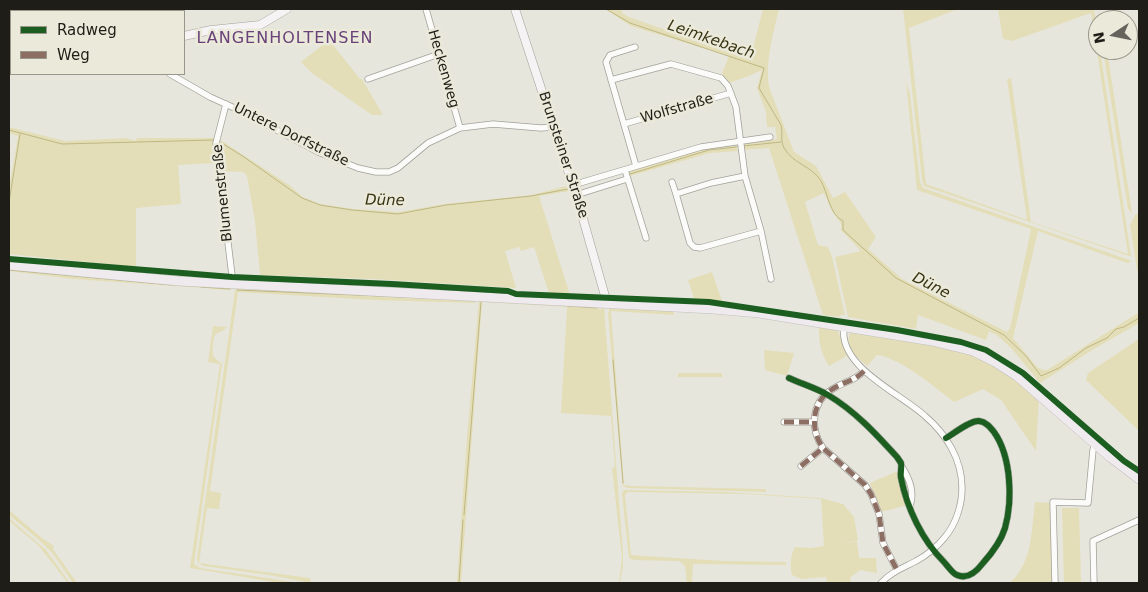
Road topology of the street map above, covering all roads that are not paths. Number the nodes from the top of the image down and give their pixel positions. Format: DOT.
graph roads {
  1 [pos="287,9"];
  2 [pos="426,9"];
  3 [pos="516,9"];
  4 [pos="185,36"];
  5 [pos="635,47"];
  6 [pos="439,54"];
  7 [pos="172,75"];
  8 [pos="368,79"];
  9 [pos="611,80"];
  10 [pos="731,93"];
  11 [pos="226,104"];
  12 [pos="624,124"];
  13 [pos="554,127"];
  14 [pos="460,128"];
  15 [pos="770,138"];
  16 [pos="740,141"];
  17 [pos="636,166"];
  18 [pos="625,170"];
  19 [pos="745,176"];
  20 [pos="627,179"];
  21 [pos="672,182"];
  22 [pos="573,186"];
  23 [pos="676,194"];
  24 [pos="576,195"];
  25 [pos="761,231"];
  26 [pos="646,238"];
  27 [pos="9,265"];
  28 [pos="771,279"];
  29 [pos="233,284"];
  30 [pos="608,303"];
  31 [pos="844,327"];
  32 [pos="864,371"];
  33 [pos="789,378"];
  34 [pos="826,394"];
  35 [pos="784,422"];
  36 [pos="814,422"];
  37 [pos="946,438"];
  38 [pos="1095,443"];
  39 [pos="823,448"];
  40 [pos="801,466"];
  41 [pos="1138,477"];
  42 [pos="1139,520"];
  43 [pos="932,549"];
  44 [pos="897,570"];
  45 [pos="881,583"];
  46 [pos="1055,583"];
  47 [pos="1094,583"];
  1 -- 4 [label="street"];
  2 -- 6 [label="street, Heckenweg"];
  3 -- 13 [label="street, Brunsteiner Straße"];
  5 -- 9 [label="street"];
  6 -- 8 [label="street"];
  6 -- 14 [label="street, Heckenweg"];
  7 -- 11 [label="street, Untere Dorfstraße"];
  9 -- 10 [label="street"];
  9 -- 12 [label="street"];
  10 -- 12 [label="street, Wolfstraße"];
  10 -- 16 [label="street"];
  11 -- 14 [label="street, Untere Dorfstraße"];
  11 -- 29 [label="street, Blumenstraße"];
  12 -- 17 [label="street"];
  13 -- 14 [label="street, Untere Dorfstraße"];
  13 -- 22 [label="street, Brunsteiner Straße"];
  15 -- 16 [label="street"];
  16 -- 17 [label="street"];
  16 -- 19 [label="street"];
  17 -- 18 [label="street"];
  18 -- 20 [label="street"];
  18 -- 22 [label="street"];
  19 -- 23 [label="street"];
  19 -- 25 [label="street"];
  20 -- 24 [label="street"];
  20 -- 26 [label="street"];
  21 -- 23 [label="street"];
  22 -- 24 [label="street, Brunsteiner Straße"];
  23 -- 25 [label="street"];
  24 -- 30 [label="street, Brunsteiner Straße"];
  25 -- 28 [label="street"];
  27 -- 29 [label="main road"];
  29 -- 30 [label="main road"];
  30 -- 31 [label="main road"];
  31 -- 32 [label="street"];
  31 -- 38 [label="main road"];
  32 -- 34 [label="street"];
  32 -- 37 [label="street"];
  33 -- 34 [label="street"];
  34 -- 36 [label="street"];
  34 -- 43 [label="street"];
  35 -- 36 [label="street"];
  36 -- 39 [label="street"];
  37 -- 43 [label="street"];
  37 -- 43 [label="street"];
  38 -- 41 [label="main road"];
  38 -- 46 [label="street"];
  39 -- 40 [label="street"];
  39 -- 44 [label="street"];
  42 -- 47 [label="street"];
  43 -- 44 [label="street"];
  44 -- 45 [label="street"];
}
